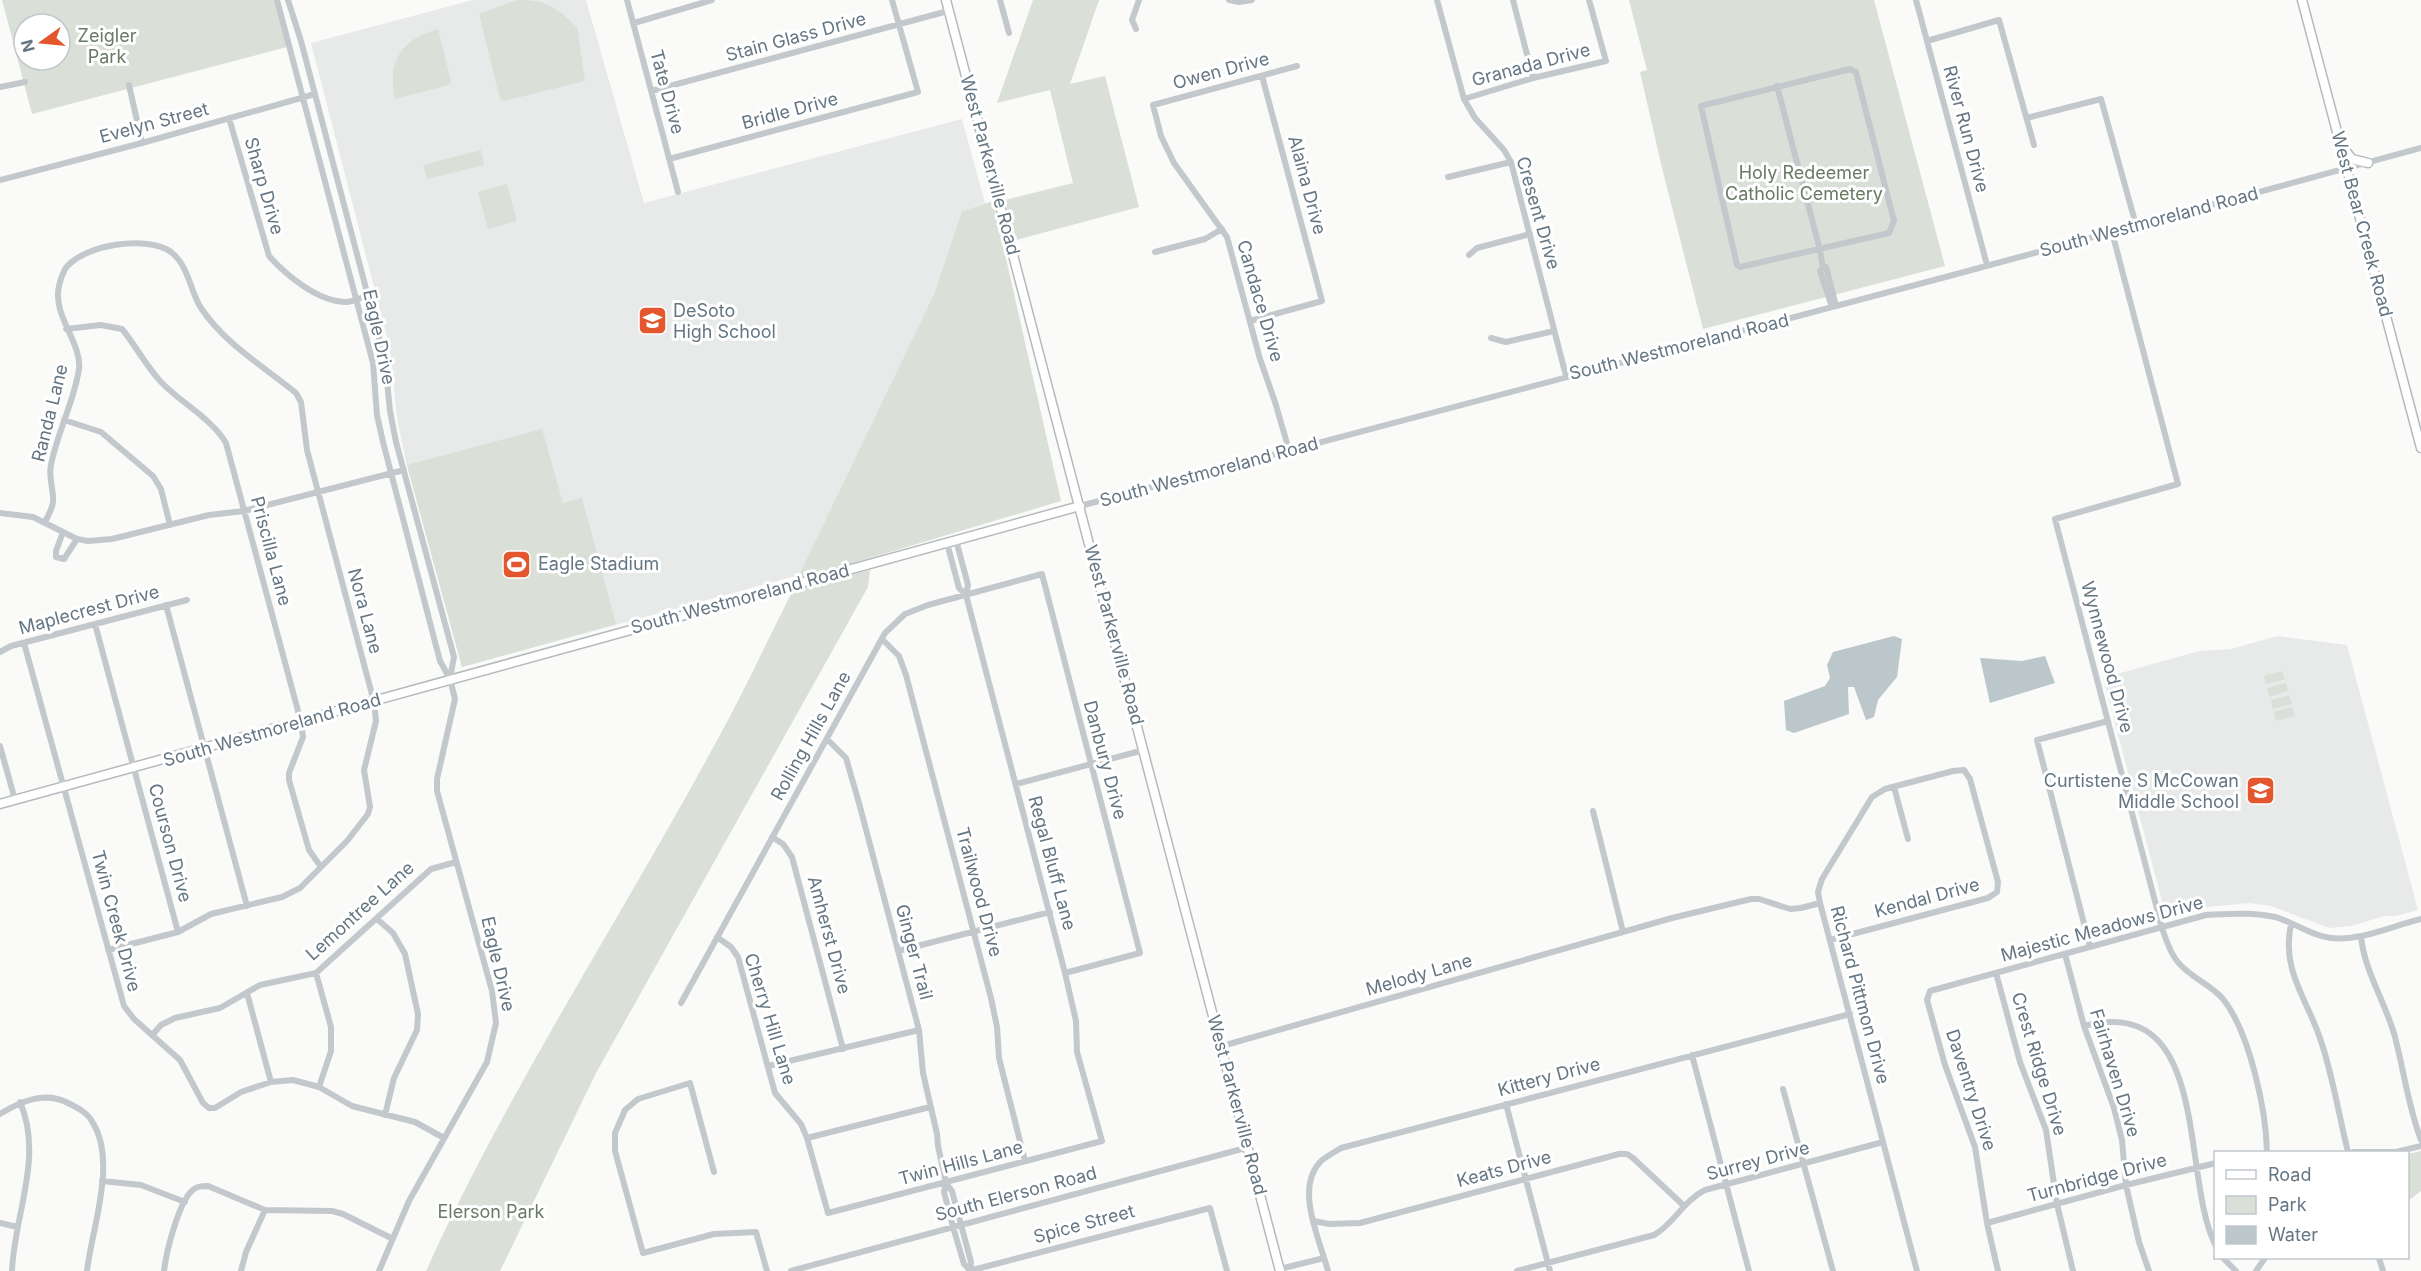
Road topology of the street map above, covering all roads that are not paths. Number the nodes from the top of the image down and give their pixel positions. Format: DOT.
graph roads {
  1 [pos="277,0"];
  2 [pos="288,0"];
  3 [pos="627,0"];
  4 [pos="712,0"];
  5 [pos="892,0"];
  6 [pos="946,0"];
  7 [pos="1000,0"];
  8 [pos="1139,0"];
  9 [pos="1229,0"];
  10 [pos="1252,0"];
  11 [pos="1437,0"];
  12 [pos="1513,0"];
  13 [pos="1589,0"];
  14 [pos="1916,0"];
  15 [pos="2302,0"];
  16 [pos="948,11"];
  17 [pos="634,23"];
  18 [pos="900,25"];
  19 [pos="1136,29"];
  20 [pos="1009,33"];
  21 [pos="300,36"];
  22 [pos="288,39"];
  23 [pos="1927,41"];
  24 [pos="1297,66"];
  25 [pos="1262,76"];
  26 [pos="1533,78"];
  27 [pos="25,82"];
  28 [pos="129,85"];
  29 [pos="1778,86"];
  30 [pos="0,87"];
  31 [pos="651,92"];
  32 [pos="315,94"];
  33 [pos="304,98"];
  34 [pos="1464,99"];
  35 [pos="1153,105"];
  36 [pos="229,118"];
  37 [pos="2027,118"];
  38 [pos="142,143"];
  39 [pos="2341,144"];
  40 [pos="2034,145"];
  41 [pos="2421,148"];
  42 [pos="669,159"];
  43 [pos="1511,162"];
  44 [pos="2368,163"];
  45 [pos="2348,168"];
  46 [pos="1448,177"];
  47 [pos="0,180"];
  48 [pos="340,190"];
  49 [pos="678,192"];
  50 [pos="329,194"];
  51 [pos="2136,225"];
  52 [pos="1222,229"];
  53 [pos="2112,232"];
  54 [pos="1530,234"];
  55 [pos="1820,250"];
  56 [pos="1155,252"];
  57 [pos="87,254"];
  58 [pos="1469,255"];
  59 [pos="1986,265"];
  60 [pos="368,295"];
  61 [pos="356,299"];
  62 [pos="1834,307"];
  63 [pos="1250,321"];
  64 [pos="66,329"];
  65 [pos="1554,331"];
  66 [pos="1491,338"];
  67 [pos="1566,376"];
  68 [pos="64,420"];
  69 [pos="2421,448"];
  70 [pos="1289,450"];
  71 [pos="404,470"];
  72 [pos="391,473"];
  73 [pos="317,491"];
  74 [pos="1080,506"];
  75 [pos="244,511"];
  76 [pos="0,513"];
  77 [pos="45,523"];
  78 [pos="170,525"];
  79 [pos="63,532"];
  80 [pos="77,539"];
  81 [pos="951,541"];
  82 [pos="1042,574"];
  83 [pos="966,594"];
  84 [pos="187,600"];
  85 [pos="166,605"];
  86 [pos="95,624"];
  87 [pos="882,639"];
  88 [pos="24,643"];
  89 [pos="0,652"];
  90 [pos="450,679"];
  91 [pos="374,702"];
  92 [pos="2108,721"];
  93 [pos="301,722"];
  94 [pos="827,739"];
  95 [pos="0,746"];
  96 [pos="205,749"];
  97 [pos="1144,750"];
  98 [pos="1091,764"];
  99 [pos="134,768"];
  100 [pos="1016,784"];
  101 [pos="64,787"];
  102 [pos="1894,787"];
  103 [pos="15,800"];
  104 [pos="0,804"];
  105 [pos="1593,810"];
  106 [pos="772,837"];
  107 [pos="1908,839"];
  108 [pos="456,862"];
  109 [pos="321,867"];
  110 [pos="1997,892"];
  111 [pos="1820,903"];
  112 [pos="247,906"];
  113 [pos="1050,912"];
  114 [pos="377,918"];
  115 [pos="2421,919"];
  116 [pos="2291,924"];
  117 [pos="2162,928"];
  118 [pos="974,931"];
  119 [pos="178,932"];
  120 [pos="1623,932"];
  121 [pos="2361,936"];
  122 [pos="717,938"];
  123 [pos="1830,940"];
  124 [pos="2090,947"];
  125 [pos="108,950"];
  126 [pos="898,951"];
  127 [pos="2065,954"];
  128 [pos="316,973"];
  129 [pos="1065,973"];
  130 [pos="1996,973"];
  131 [pos="1930,991"];
  132 [pos="247,993"];
  133 [pos="681,1003"];
  134 [pos="1850,1014"];
  135 [pos="2084,1026"];
  136 [pos="919,1030"];
  137 [pos="153,1034"];
  138 [pos="1222,1046"];
  139 [pos="843,1049"];
  140 [pos="1692,1055"];
  141 [pos="768,1066"];
  142 [pos="270,1082"];
  143 [pos="319,1087"];
  144 [pos="1784,1089"];
  145 [pos="20,1102"];
  146 [pos="1506,1104"];
  147 [pos="930,1107"];
  148 [pos="0,1114"];
  149 [pos="385,1115"];
  150 [pos="444,1138"];
  151 [pos="807,1138"];
  152 [pos="2421,1140"];
  153 [pos="1102,1141"];
  154 [pos="1883,1142"];
  155 [pos="2421,1146"];
  156 [pos="1249,1147"];
  157 [pos="2267,1151"];
  158 [pos="2348,1151"];
  159 [pos="2400,1151"];
  160 [pos="1025,1161"];
  161 [pos="2214,1163"];
  162 [pos="1804,1164"];
  163 [pos="2196,1167"];
  164 [pos="714,1172"];
  165 [pos="1525,1179"];
  166 [pos="102,1181"];
  167 [pos="946,1183"];
  168 [pos="1725,1184"];
  169 [pos="2126,1185"];
  170 [pos="185,1202"];
  171 [pos="2057,1204"];
  172 [pos="1683,1205"];
  173 [pos="265,1210"];
  174 [pos="828,1213"];
  175 [pos="1314,1221"];
  176 [pos="0,1223"];
  177 [pos="1987,1223"];
  178 [pos="961,1224"];
  179 [pos="17,1227"];
  180 [pos="953,1227"];
  181 [pos="393,1239"];
  182 [pos="2214,1242"];
  183 [pos="1324,1257"];
  184 [pos="2225,1259"];
  185 [pos="1548,1263"];
  186 [pos="1280,1270"];
  187 [pos="12,1271"];
  188 [pos="87,1271"];
  189 [pos="164,1271"];
  190 [pos="241,1271"];
  191 [pos="379,1271"];
  192 [pos="767,1271"];
  193 [pos="790,1271"];
  194 [pos="969,1271"];
  195 [pos="1227,1271"];
  196 [pos="1328,1271"];
  197 [pos="1517,1271"];
  198 [pos="1550,1271"];
  199 [pos="1749,1271"];
  200 [pos="1833,1271"];
  201 [pos="1917,1271"];
  202 [pos="1998,1271"];
  203 [pos="2073,1271"];
  204 [pos="2149,1271"];
  205 [pos="2236,1271"];
  1 -- 22 [label="street, Eagle Drive"];
  2 -- 21 [label="street, Eagle Drive"];
  3 -- 17 [label="street, Tate Drive"];
  4 -- 17 [label="street"];
  5 -- 18 [label="street"];
  6 -- 16 [label="main road, West Parkerville Road"];
  7 -- 20 [label="street"];
  8 -- 19 [label="street"];
  9 -- 10 [label="street"];
  11 -- 34 [label="street, Cresent Drive"];
  12 -- 26 [label="street"];
  13 -- 26 [label="street, Granada Drive"];
  14 -- 23 [label="street, River Run Drive"];
  15 -- 39 [label="main road, West Bear Creek Road"];
  16 -- 18 [label="street, Stain Glass Drive"];
  16 -- 74 [label="main road, West Parkerville Road"];
  17 -- 31 [label="street, Tate Drive"];
  18 -- 31 [label="street, Stain Glass Drive"];
  18 -- 42 [label="street, Bridle Drive"];
  21 -- 22 [label="street"];
  21 -- 32 [label="street, Eagle Drive"];
  22 -- 33 [label="street, Eagle Drive"];
  23 -- 37 [label="street"];
  23 -- 59 [label="street, River Run Drive"];
  24 -- 25 [label="street, Owen Drive"];
  25 -- 35 [label="street, Owen Drive"];
  25 -- 63 [label="street, Alaina Drive"];
  26 -- 34 [label="street, Granada Drive"];
  27 -- 30 [label="street"];
  28 -- 38 [label="street"];
  29 -- 55 [label="street"];
  29 -- 55 [label="street"];
  29 -- 55 [label="street"];
  31 -- 42 [label="street, Tate Drive"];
  32 -- 33 [label="street, Evelyn Street"];
  32 -- 48 [label="street, Eagle Drive"];
  33 -- 36 [label="street, Evelyn Street"];
  33 -- 50 [label="street, Eagle Drive"];
  34 -- 43 [label="street, Cresent Drive"];
  35 -- 52 [label="street, Candace Drive"];
  36 -- 38 [label="street, Evelyn Street"];
  36 -- 61 [label="street, Sharp Drive"];
  37 -- 40 [label="street"];
  37 -- 51 [label="street"];
  38 -- 47 [label="street, Evelyn Street"];
  39 -- 44 [label="main road"];
  39 -- 45 [label="main road, West Bear Creek Road"];
  41 -- 44 [label="street, South Westmoreland Road"];
  42 -- 49 [label="street, Tate Drive"];
  43 -- 46 [label="street"];
  43 -- 54 [label="street, Cresent Drive"];
  44 -- 45 [label="street, South Westmoreland Road"];
  45 -- 51 [label="street, South Westmoreland Road"];
  45 -- 69 [label="main road, West Bear Creek Road"];
  48 -- 50 [label="street"];
  48 -- 60 [label="street, Eagle Drive"];
  50 -- 61 [label="street, Eagle Drive"];
  51 -- 53 [label="street, South Westmoreland Road"];
  52 -- 56 [label="street"];
  52 -- 63 [label="street, Candace Drive"];
  53 -- 59 [label="street, South Westmoreland Road"];
  53 -- 92 [label="street, Wynnewood Drive"];
  54 -- 58 [label="street"];
  54 -- 65 [label="street, Cresent Drive"];
  55 -- 62 [label="street"];
  57 -- 64 [label="street, Randa Lane"];
  57 -- 73 [label="street, Nora Lane"];
  59 -- 62 [label="street, South Westmoreland Road"];
  60 -- 61 [label="street, Sharp Drive"];
  60 -- 71 [label="street, Eagle Drive"];
  61 -- 72 [label="street, Eagle Drive"];
  62 -- 67 [label="street, South Westmoreland Road"];
  63 -- 70 [label="street, Candace Drive"];
  64 -- 68 [label="street, Randa Lane"];
  64 -- 75 [label="street, Priscilla Lane"];
  65 -- 66 [label="street"];
  65 -- 67 [label="street, Cresent Drive"];
  67 -- 70 [label="street, South Westmoreland Road"];
  68 -- 77 [label="street, Randa Lane"];
  68 -- 78 [label="street"];
  70 -- 74 [label="street, South Westmoreland Road"];
  71 -- 72 [label="street"];
  71 -- 90 [label="street, Eagle Drive"];
  72 -- 73 [label="street"];
  72 -- 90 [label="street, Eagle Drive"];
  73 -- 75 [label="street"];
  73 -- 91 [label="street, Nora Lane"];
  74 -- 81 [label="main road, South Westmoreland Road"];
  74 -- 97 [label="main road, West Parkerville Road"];
  75 -- 78 [label="street"];
  75 -- 93 [label="street, Priscilla Lane"];
  76 -- 77 [label="street"];
  77 -- 79 [label="street"];
  78 -- 80 [label="street"];
  79 -- 80 [label="street"];
  79 -- 80 [label="street"];
  81 -- 83 [label="street, Regal Bluff Lane"];
  81 -- 90 [label="main road, South Westmoreland Road"];
  82 -- 83 [label="street, Rolling Hills Lane"];
  82 -- 98 [label="street, Danbury Drive"];
  83 -- 87 [label="street, Rolling Hills Lane"];
  83 -- 100 [label="street, Regal Bluff Lane"];
  84 -- 85 [label="street, Maplecrest Drive"];
  85 -- 86 [label="street, Maplecrest Drive"];
  85 -- 96 [label="street"];
  86 -- 88 [label="street, Maplecrest Drive"];
  86 -- 99 [label="street, Courson Drive"];
  87 -- 94 [label="street, Rolling Hills Lane"];
  87 -- 118 [label="street, Trailwood Drive"];
  88 -- 89 [label="street, Maplecrest Drive"];
  88 -- 101 [label="street, Twin Creek Drive"];
  90 -- 91 [label="main road, South Westmoreland Road"];
  90 -- 108 [label="street, Eagle Drive"];
  91 -- 93 [label="main road, South Westmoreland Road"];
  91 -- 109 [label="street, Nora Lane"];
  92 -- 117 [label="street, Wynnewood Drive"];
  92 -- 124 [label="street"];
  93 -- 96 [label="main road, South Westmoreland Road"];
  93 -- 109 [label="street, Priscilla Lane"];
  94 -- 106 [label="street, Rolling Hills Lane"];
  94 -- 126 [label="street, Ginger Trail"];
  95 -- 103 [label="street"];
  96 -- 99 [label="main road, South Westmoreland Road"];
  96 -- 112 [label="street"];
  97 -- 98 [label="street"];
  97 -- 138 [label="main road, West Parkerville Road"];
  98 -- 100 [label="street"];
  98 -- 129 [label="street, Danbury Drive"];
  99 -- 101 [label="main road, South Westmoreland Road"];
  99 -- 119 [label="street, Courson Drive"];
  100 -- 113 [label="street, Regal Bluff Lane"];
  101 -- 103 [label="main road, South Westmoreland Road"];
  101 -- 125 [label="street, Twin Creek Drive"];
  102 -- 107 [label="street"];
  102 -- 110 [label="street, Richard Pittmon Drive"];
  102 -- 111 [label="street, Richard Pittmon Drive"];
  103 -- 104 [label="main road, South Westmoreland Road"];
  105 -- 120 [label="street"];
  106 -- 122 [label="street, Rolling Hills Lane"];
  106 -- 139 [label="street, Amherst Drive"];
  108 -- 114 [label="street, Lemontree Lane"];
  108 -- 150 [label="street, Eagle Drive"];
  109 -- 112 [label="street, Nora Lane"];
  110 -- 123 [label="street, Kendal Drive"];
  111 -- 120 [label="street, Melody Lane"];
  111 -- 123 [label="street, Richard Pittmon Drive"];
  112 -- 119 [label="street, Nora Lane"];
  113 -- 118 [label="street"];
  113 -- 129 [label="street, Regal Bluff Lane"];
  114 -- 128 [label="street, Lemontree Lane"];
  114 -- 149 [label="street"];
  115 -- 121 [label="street, Majestic Meadows Drive"];
  116 -- 117 [label="street, Majestic Meadows Drive"];
  116 -- 121 [label="street, Majestic Meadows Drive"];
  116 -- 158 [label="street"];
  117 -- 124 [label="street, Majestic Meadows Drive"];
  117 -- 157 [label="street, Wynnewood Drive"];
  118 -- 126 [label="street"];
  118 -- 160 [label="street, Trailwood Drive"];
  119 -- 125 [label="street, Nora Lane"];
  120 -- 138 [label="street, Melody Lane"];
  121 -- 152 [label="street"];
  122 -- 133 [label="street, Rolling Hills Lane"];
  122 -- 141 [label="street, Cherry Hill Lane"];
  123 -- 134 [label="street, Richard Pittmon Drive"];
  124 -- 127 [label="street, Majestic Meadows Drive"];
  125 -- 137 [label="street, Twin Creek Drive"];
  126 -- 136 [label="street, Ginger Trail"];
  127 -- 130 [label="street, Majestic Meadows Drive"];
  127 -- 135 [label="street, Fairhaven Drive"];
  128 -- 132 [label="street, Lemontree Lane"];
  128 -- 143 [label="street"];
  129 -- 153 [label="street, Regal Bluff Lane"];
  130 -- 131 [label="street, Majestic Meadows Drive"];
  130 -- 171 [label="street, Crest Ridge Drive"];
  131 -- 177 [label="street, Daventry Drive"];
  132 -- 137 [label="street, Lemontree Lane"];
  132 -- 142 [label="street"];
  134 -- 140 [label="street, Kittery Drive"];
  134 -- 154 [label="street, Richard Pittmon Drive"];
  135 -- 163 [label="street"];
  135 -- 169 [label="street, Fairhaven Drive"];
  136 -- 139 [label="street"];
  136 -- 147 [label="street, Ginger Trail"];
  137 -- 142 [label="street, Twin Creek Drive"];
  138 -- 156 [label="main road, West Parkerville Road"];
  139 -- 141 [label="street"];
  140 -- 146 [label="street, Kittery Drive"];
  140 -- 168 [label="street"];
  141 -- 151 [label="street, Cherry Hill Lane"];
  142 -- 143 [label="street, Twin Creek Drive"];
  143 -- 149 [label="street, Twin Creek Drive"];
  144 -- 162 [label="street"];
  145 -- 148 [label="street"];
  145 -- 166 [label="street"];
  145 -- 179 [label="street"];
  146 -- 165 [label="street"];
  146 -- 175 [label="street, Kittery Drive"];
  147 -- 151 [label="street"];
  147 -- 167 [label="street, Ginger Trail"];
  149 -- 150 [label="street, Twin Creek Drive"];
  150 -- 181 [label="street, Eagle Drive"];
  151 -- 174 [label="street, Cherry Hill Lane"];
  153 -- 160 [label="street, Twin Hills Lane"];
  154 -- 162 [label="street, Surrey Drive"];
  154 -- 201 [label="street, Richard Pittmon Drive"];
  155 -- 159 [label="street"];
  156 -- 178 [label="street, South Elerson Road"];
  156 -- 186 [label="main road, West Parkerville Road"];
  160 -- 167 [label="street, Twin Hills Lane"];
  161 -- 163 [label="street, Turnbridge Drive"];
  162 -- 168 [label="street, Surrey Drive"];
  162 -- 200 [label="street"];
  163 -- 169 [label="street, Turnbridge Drive"];
  163 -- 182 [label="street"];
  164 -- 192 [label="street"];
  165 -- 172 [label="street, Keats Drive"];
  165 -- 175 [label="street, Keats Drive"];
  165 -- 185 [label="street"];
  166 -- 170 [label="street"];
  166 -- 188 [label="street"];
  167 -- 174 [label="street, Twin Hills Lane"];
  167 -- 178 [label="street, Ginger Trail"];
  167 -- 180 [label="street, Ginger Trail"];
  168 -- 172 [label="street, Surrey Drive"];
  168 -- 199 [label="street"];
  169 -- 171 [label="street, Turnbridge Drive"];
  169 -- 204 [label="street, Fairhaven Drive"];
  170 -- 173 [label="street"];
  170 -- 189 [label="street"];
  171 -- 177 [label="street, Turnbridge Drive"];
  171 -- 203 [label="street, Crest Ridge Drive"];
  172 -- 185 [label="street, Surrey Drive"];
  173 -- 181 [label="street"];
  173 -- 190 [label="street"];
  175 -- 183 [label="street, Kittery Drive"];
  176 -- 179 [label="street"];
  177 -- 202 [label="street, Daventry Drive"];
  178 -- 180 [label="street, South Elerson Road"];
  178 -- 194 [label="street, Ginger Trail"];
  179 -- 187 [label="street"];
  180 -- 193 [label="street, South Elerson Road"];
  180 -- 194 [label="street, Ginger Trail"];
  181 -- 191 [label="street, Eagle Drive"];
  183 -- 186 [label="street"];
  183 -- 196 [label="street, Kittery Drive"];
  184 -- 205 [label="street"];
  185 -- 197 [label="street, Surrey Drive"];
  185 -- 198 [label="street"];
  194 -- 195 [label="street, Spice Street"];
}
